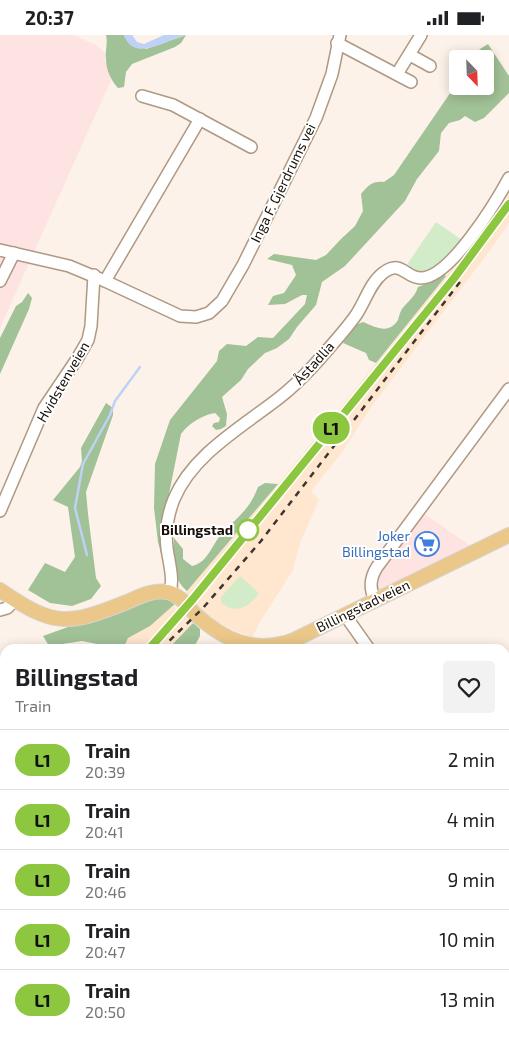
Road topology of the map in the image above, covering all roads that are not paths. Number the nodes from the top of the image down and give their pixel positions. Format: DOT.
graph roads {
  1 [pos="421,35"];
  2 [pos="339,39"];
  3 [pos="410,55"];
  4 [pos="430,66"];
  5 [pos="397,74"];
  6 [pos="411,81"];
  7 [pos="142,96"];
  8 [pos="200,119"];
  9 [pos="251,147"];
  10 [pos="509,178"];
  11 [pos="0,250"];
  12 [pos="14,253"];
  13 [pos="94,275"];
  14 [pos="0,281"];
  15 [pos="105,281"];
  16 [pos="509,389"];
  17 [pos="0,511"];
  18 [pos="509,535"];
  19 [pos="0,590"];
  20 [pos="170,593"];
  21 [pos="15,600"];
  22 [pos="375,601"];
  23 [pos="0,609"];
  24 [pos="344,615"];
  25 [pos="246,644"];
  26 [pos="284,644"];
  27 [pos="365,644"];
  1 -- 3 [label="street"];
  2 -- 5 [label="street"];
  2 -- 15 [label="street, Inga F. Gjerdrums vei"];
  3 -- 4 [label="street"];
  3 -- 5 [label="street"];
  5 -- 6 [label="street"];
  7 -- 8 [label="street"];
  8 -- 9 [label="street"];
  8 -- 15 [label="street"];
  10 -- 20 [label="street, Åstadlia"];
  11 -- 12 [label="street"];
  12 -- 13 [label="street"];
  12 -- 14 [label="street"];
  13 -- 15 [label="street"];
  13 -- 17 [label="street, Hvidstenveien"];
  16 -- 22 [label="street"];
  18 -- 22 [label="main road, Billingstadveien"];
  19 -- 21 [label="main road"];
  20 -- 21 [label="main road"];
  20 -- 25 [label="main road, Billingstadveien"];
  21 -- 23 [label="street"];
  22 -- 24 [label="main road, Billingstadveien"];
  24 -- 26 [label="main road, Billingstadveien"];
  24 -- 27 [label="street"];
}
